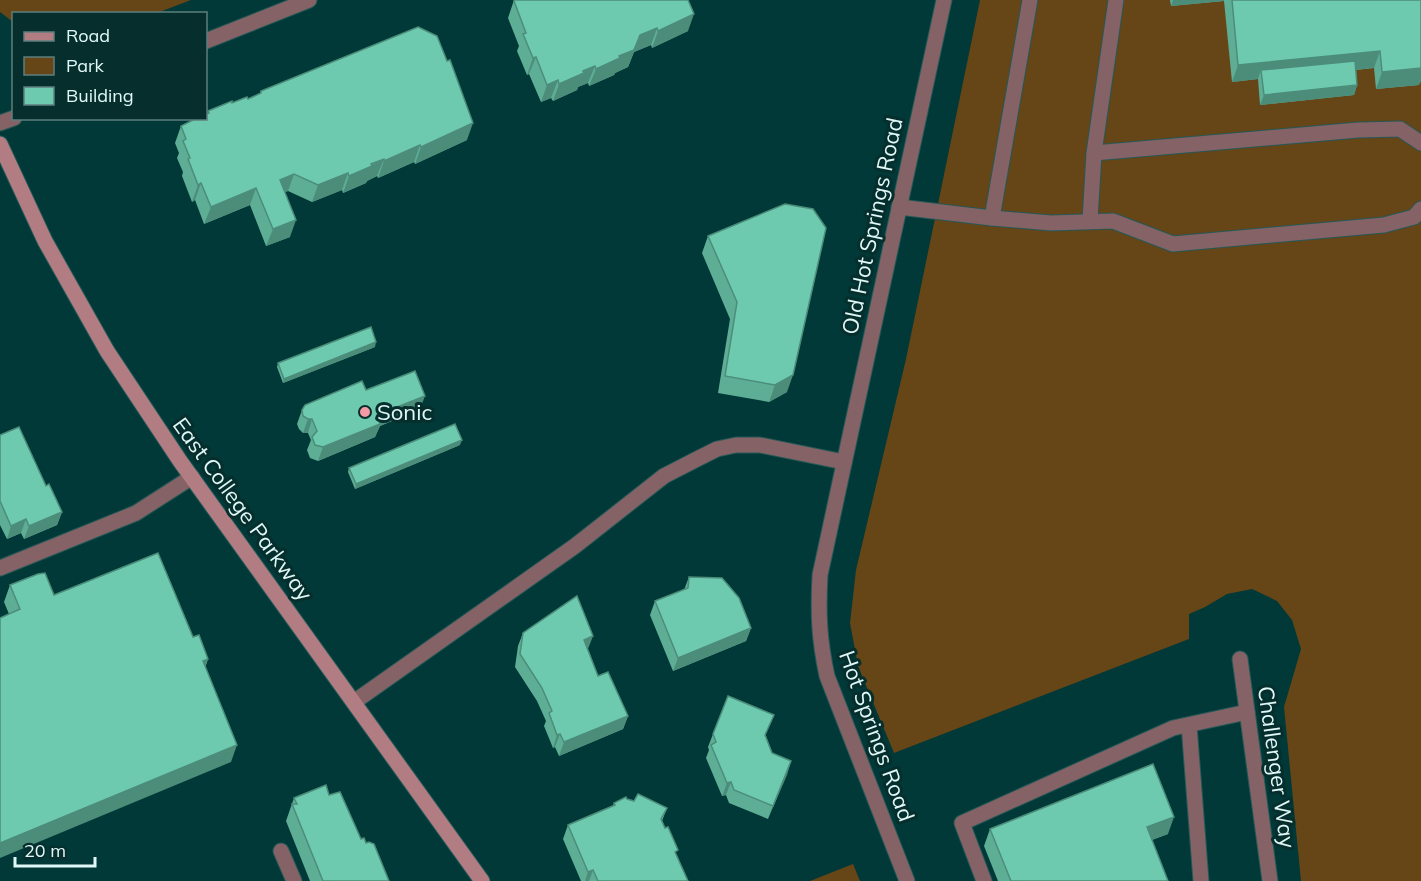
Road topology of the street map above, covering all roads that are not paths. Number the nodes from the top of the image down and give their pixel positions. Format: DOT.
graph roads {
  1 [pos="309,0"];
  2 [pos="944,0"];
  3 [pos="1030,0"];
  4 [pos="1116,0"];
  5 [pos="207,41"];
  6 [pos="1421,143"];
  7 [pos="0,144"];
  8 [pos="1094,153"];
  9 [pos="899,207"];
  10 [pos="1421,209"];
  11 [pos="992,218"];
  12 [pos="1090,220"];
  13 [pos="844,462"];
  14 [pos="192,477"];
  15 [pos="0,568"];
  16 [pos="1240,658"];
  17 [pos="354,702"];
  18 [pos="1247,712"];
  19 [pos="1188,725"];
  20 [pos="282,851"];
  21 [pos="294,881"];
  22 [pos="482,881"];
  23 [pos="907,881"];
  24 [pos="984,881"];
  25 [pos="1201,881"];
  26 [pos="1270,881"];
  1 -- 5 [label="street"];
  2 -- 9 [label="street, Old Hot Springs Road"];
  3 -- 11 [label="street"];
  4 -- 8 [label="street"];
  6 -- 8 [label="street"];
  7 -- 14 [label="main road, East College Parkway"];
  8 -- 12 [label="street"];
  9 -- 11 [label="street"];
  9 -- 13 [label="street, Old Hot Springs Road"];
  10 -- 12 [label="street"];
  11 -- 12 [label="street"];
  13 -- 17 [label="street"];
  13 -- 23 [label="street, Hot Springs Road"];
  14 -- 15 [label="street"];
  14 -- 17 [label="main road, East College Parkway"];
  16 -- 18 [label="street, Challenger Way"];
  17 -- 22 [label="main road, East College Parkway"];
  18 -- 19 [label="street"];
  18 -- 26 [label="street, Challenger Way"];
  19 -- 24 [label="street"];
  19 -- 25 [label="street"];
  20 -- 21 [label="street"];
}
